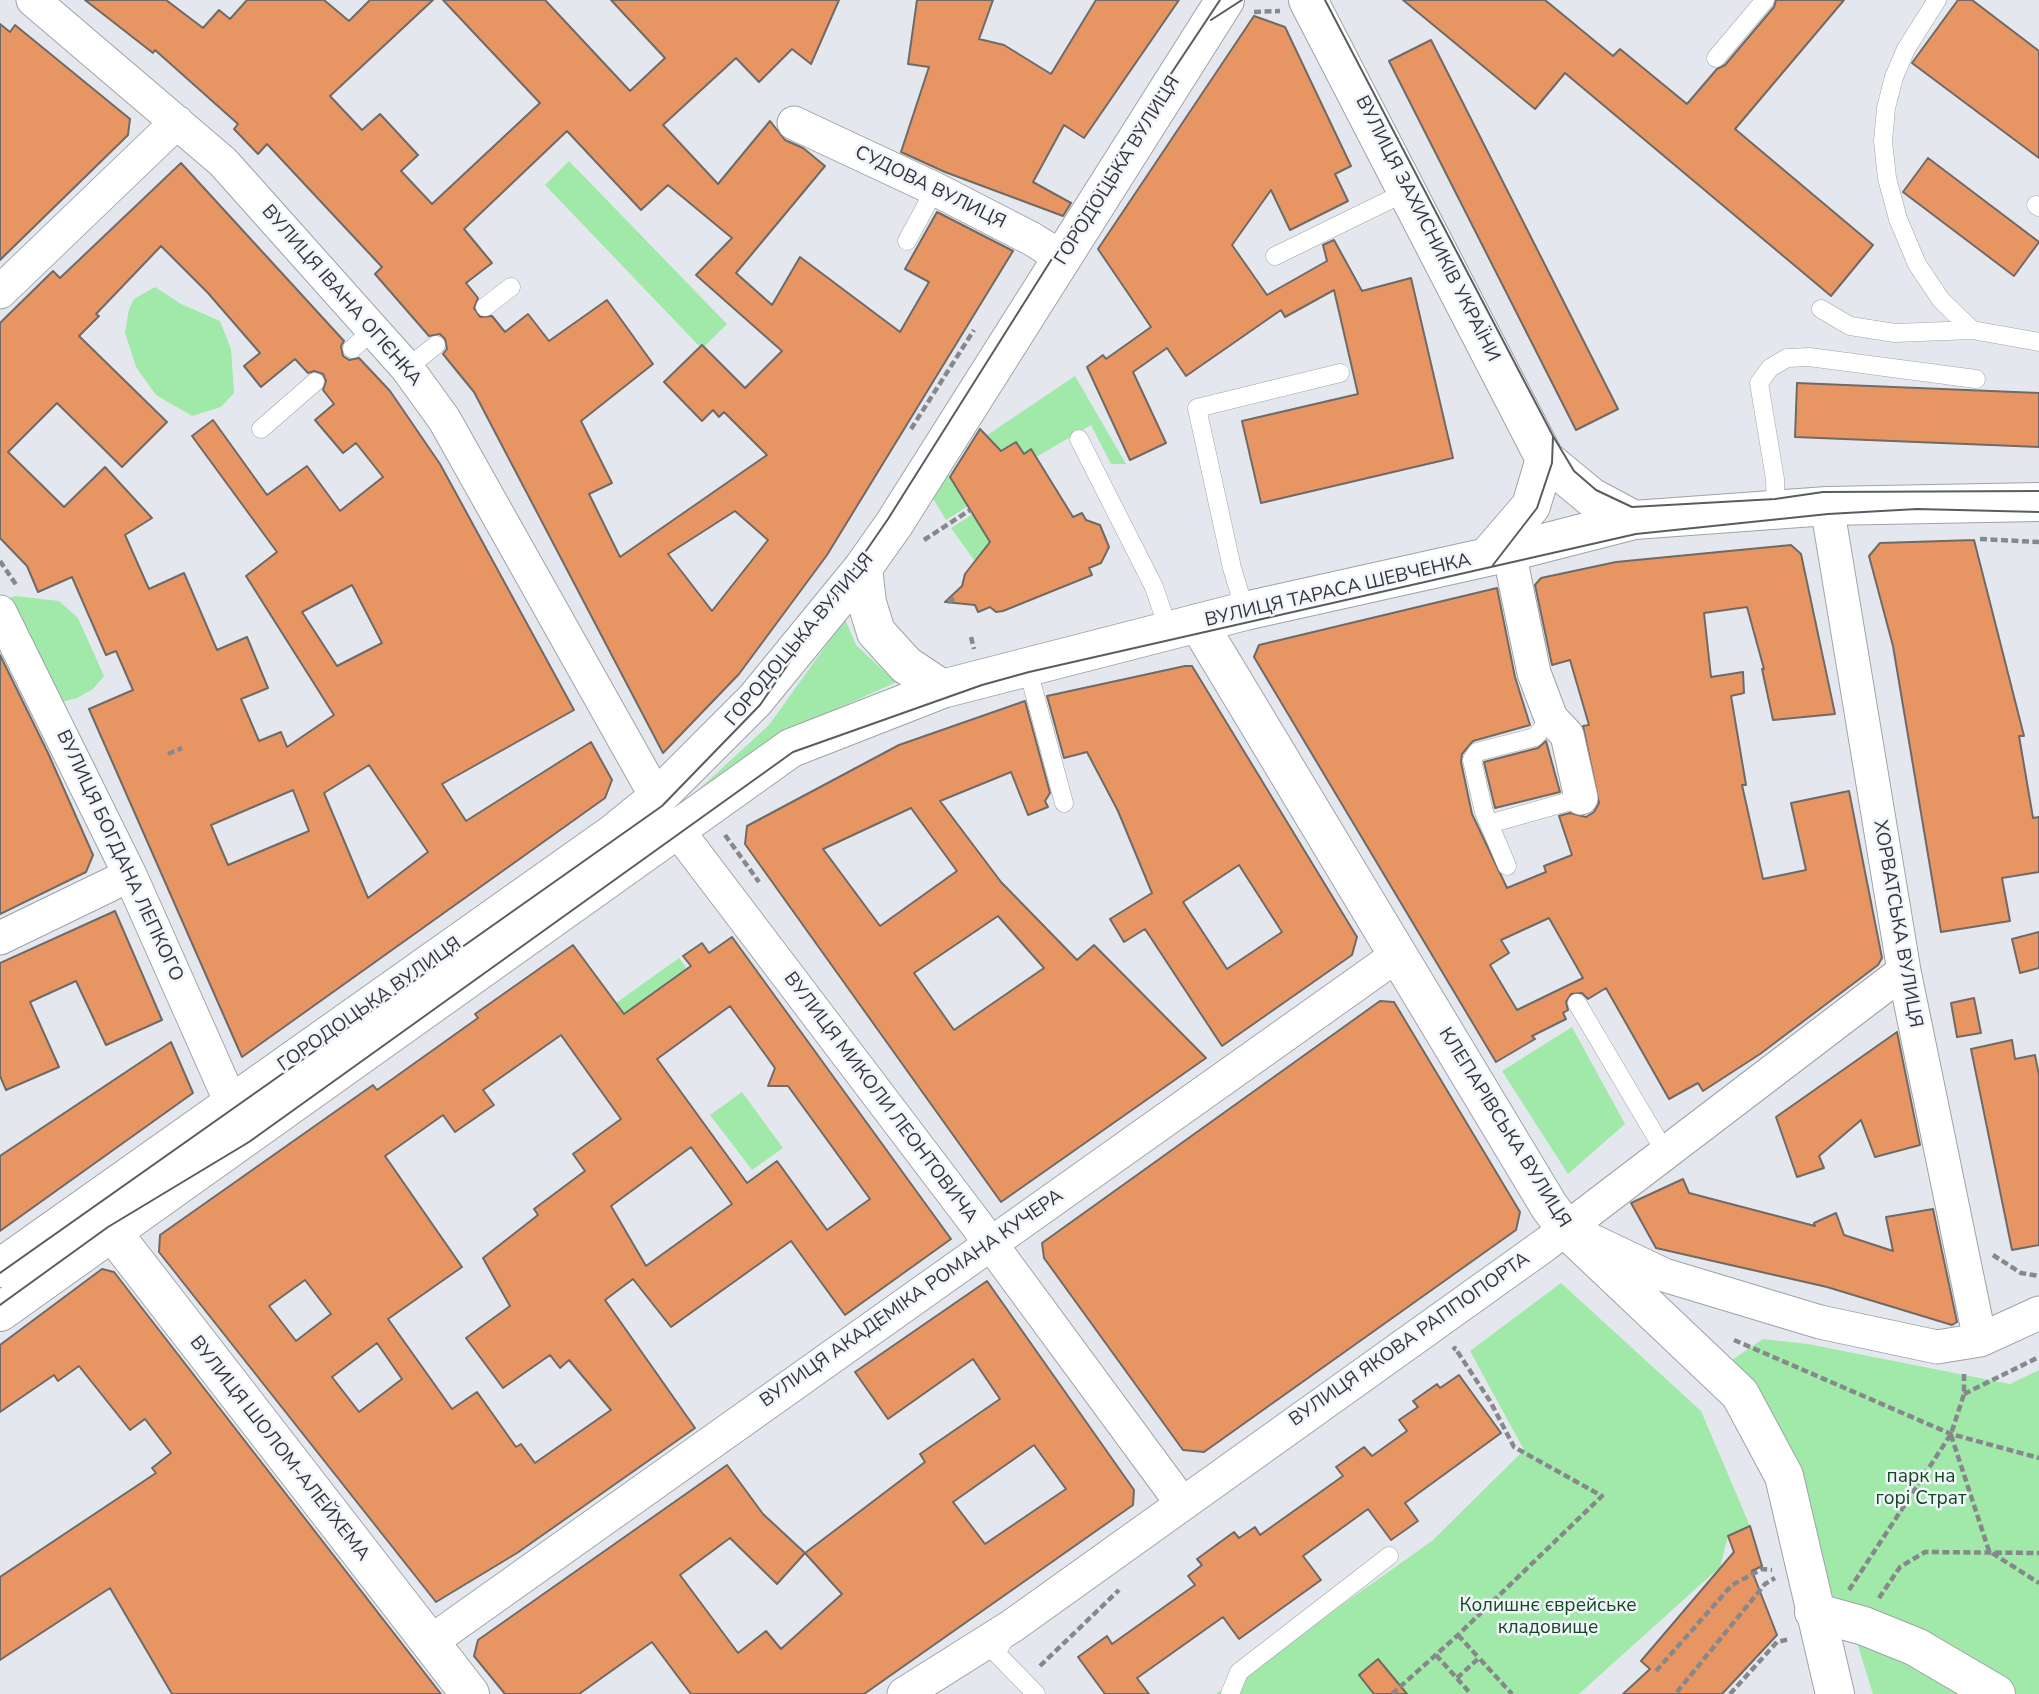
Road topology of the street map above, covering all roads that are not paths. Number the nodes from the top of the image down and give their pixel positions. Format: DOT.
graph roads {
  1 [pos="33,0"];
  2 [pos="1225,0"];
  3 [pos="1308,0"];
  4 [pos="1765,0"];
  5 [pos="1937,0"];
  6 [pos="1716,58"];
  7 [pos="177,122"];
  8 [pos="794,123"];
  9 [pos="934,189"];
  10 [pos="1408,191"];
  11 [pos="906,241"];
  12 [pos="1275,256"];
  13 [pos="1064,259"];
  14 [pos="511,287"];
  15 [pos="0,292"];
  16 [pos="485,307"];
  17 [pos="1821,310"];
  18 [pos="1972,330"];
  19 [pos="2039,342"];
  20 [pos="436,345"];
  21 [pos="407,368"];
  22 [pos="1340,373"];
  23 [pos="1976,379"];
  24 [pos="315,382"];
  25 [pos="261,429"];
  26 [pos="1079,439"];
  27 [pos="1545,459"];
  28 [pos="2039,502"];
  29 [pos="1828,506"];
  30 [pos="1776,509"];
  31 [pos="1634,520"];
  32 [pos="1498,555"];
  33 [pos="863,568"];
  34 [pos="1245,611"];
  35 [pos="0,612"];
  36 [pos="1184,627"];
  37 [pos="1027,666"];
  38 [pos="942,689"];
  39 [pos="1551,718"];
  40 [pos="657,798"];
  41 [pos="1581,798"];
  42 [pos="1064,803"];
  43 [pos="1489,824"];
  44 [pos="678,831"];
  45 [pos="1507,866"];
  46 [pos="130,875"];
  47 [pos="0,938"];
  48 [pos="1396,956"];
  49 [pos="1904,971"];
  50 [pos="1577,1003"];
  51 [pos="239,1120"];
  52 [pos="1665,1152"];
  53 [pos="101,1218"];
  54 [pos="1565,1228"];
  55 [pos="990,1243"];
  56 [pos="0,1268"];
  57 [pos="0,1312"];
  58 [pos="2039,1313"];
  59 [pos="1972,1354"];
  60 [pos="1181,1502"];
  61 [pos="1389,1556"];
  62 [pos="1819,1616"];
  63 [pos="1012,1626"];
  64 [pos="429,1643"];
  65 [pos="470,1694"];
  66 [pos="904,1694"];
  67 [pos="1036,1694"];
  68 [pos="1230,1694"];
  69 [pos="1835,1694"];
  70 [pos="1996,1694"];
  1 -- 7 [label="street, ВУЛИЦЯ ІВАНА ОГІЄНКА"];
  2 -- 13 [label="main road, ГОРОДОЦЬКА ВУЛИЦЯ"];
  3 -- 10 [label="main road, ВУЛИЦЯ ЗАХИСНИКІВ УКРАЇНИ"];
  4 -- 6 [label="lane"];
  5 -- 18 [label="lane"];
  7 -- 15 [label="street"];
  7 -- 21 [label="street, ВУЛИЦЯ ІВАНА ОГІЄНКА"];
  8 -- 9 [label="street, СУДОВА ВУЛИЦЯ"];
  9 -- 11 [label="lane"];
  9 -- 13 [label="street, СУДОВА ВУЛИЦЯ"];
  10 -- 12 [label="lane"];
  10 -- 27 [label="main road, ВУЛИЦЯ ЗАХИСНИКІВ УКРАЇНИ"];
  13 -- 33 [label="main road, ГОРОДОЦЬКА ВУЛИЦЯ"];
  14 -- 16 [label="lane"];
  17 -- 18 [label="lane"];
  18 -- 19 [label="lane"];
  20 -- 21 [label="lane"];
  21 -- 40 [label="street, ВУЛИЦЯ ІВАНА ОГІЄНКА"];
  22 -- 34 [label="lane"];
  23 -- 30 [label="lane"];
  24 -- 25 [label="lane"];
  26 -- 36 [label="lane"];
  27 -- 31 [label="main road, ВУЛИЦЯ ЗАХИСНИКІВ УКРАЇНИ"];
  27 -- 32 [label="main road"];
  28 -- 29 [label="main road, ВУЛИЦЯ ТАРАСА ШЕВЧЕНКА"];
  29 -- 30 [label="main road, ВУЛИЦЯ ТАРАСА ШЕВЧЕНКА"];
  29 -- 49 [label="street, ХОРВАТСЬКА ВУЛИЦЯ"];
  30 -- 31 [label="main road, ВУЛИЦЯ ТАРАСА ШЕВЧЕНКА"];
  31 -- 32 [label="main road, ВУЛИЦЯ ТАРАСА ШЕВЧЕНКА"];
  32 -- 34 [label="main road, ВУЛИЦЯ ТАРАСА ШЕВЧЕНКА"];
  32 -- 39 [label="street"];
  33 -- 38 [label="main road"];
  33 -- 40 [label="main road, ГОРОДОЦЬКА ВУЛИЦЯ"];
  34 -- 36 [label="main road, ВУЛИЦЯ ТАРАСА ШЕВЧЕНКА"];
  35 -- 46 [label="street, ВУЛИЦЯ БОГДАНА ЛЕПКОГО"];
  36 -- 37 [label="main road, ВУЛИЦЯ ТАРАСА ШЕВЧЕНКА"];
  36 -- 48 [label="main road, КЛЕПАРІВСЬКА ВУЛИЦЯ"];
  37 -- 38 [label="main road, ВУЛИЦЯ ТАРАСА ШЕВЧЕНКА"];
  37 -- 42 [label="lane"];
  38 -- 44 [label="main road, ВУЛИЦЯ ТАРАСА ШЕВЧЕНКА"];
  39 -- 41 [label="street"];
  39 -- 43 [label="lane"];
  40 -- 51 [label="main road, ГОРОДОЦЬКА ВУЛИЦЯ"];
  41 -- 43 [label="lane"];
  43 -- 45 [label="lane"];
  44 -- 51 [label="main road, ГОРОДОЦЬКА ВУЛИЦЯ"];
  44 -- 55 [label="street, ВУЛИЦЯ МИКОЛИ ЛЕОНТОВИЧА"];
  46 -- 47 [label="street"];
  46 -- 51 [label="street, ВУЛИЦЯ БОГДАНА ЛЕПКОГО"];
  48 -- 54 [label="main road, КЛЕПАРІВСЬКА ВУЛИЦЯ"];
  48 -- 55 [label="street, ВУЛИЦЯ АКАДЕМІКА РОМАНА КУЧЕРА"];
  49 -- 52 [label="street, ВУЛИЦЯ ЯКОВА РАППОПОРТА"];
  49 -- 59 [label="street, ХОРВАТСЬКА ВУЛИЦЯ"];
  50 -- 52 [label="lane"];
  51 -- 53 [label="main road, ГОРОДОЦЬКА ВУЛИЦЯ"];
  52 -- 54 [label="street, ВУЛИЦЯ ЯКОВА РАППОПОРТА"];
  53 -- 56 [label="main road, ГОРОДОЦЬКА ВУЛИЦЯ"];
  53 -- 57 [label="main road, ГОРОДОЦЬКА ВУЛИЦЯ"];
  53 -- 64 [label="main road, ВУЛИЦЯ ШОЛОМ-АЛЕЙХЕМА"];
  54 -- 59 [label="street"];
  54 -- 60 [label="street, ВУЛИЦЯ ЯКОВА РАППОПОРТА"];
  54 -- 62 [label="main road, КЛЕПАРІВСЬКА ВУЛИЦЯ"];
  55 -- 60 [label="street, ВУЛИЦЯ МИКОЛИ ЛЕОНТОВИЧА"];
  55 -- 64 [label="street, ВУЛИЦЯ АКАДЕМІКА РОМАНА КУЧЕРА"];
  58 -- 59 [label="street"];
  60 -- 63 [label="street, ВУЛИЦЯ ЯКОВА РАППОПОРТА"];
  61 -- 68 [label="lane"];
  62 -- 69 [label="main road, КЛЕПАРІВСЬКА ВУЛИЦЯ"];
  62 -- 70 [label="main road"];
  63 -- 66 [label="street, ВУЛИЦЯ ЯКОВА РАППОПОРТА"];
  63 -- 67 [label="lane"];
  64 -- 65 [label="main road, ВУЛИЦЯ ШОЛОМ-АЛЕЙХЕМА"];
}
